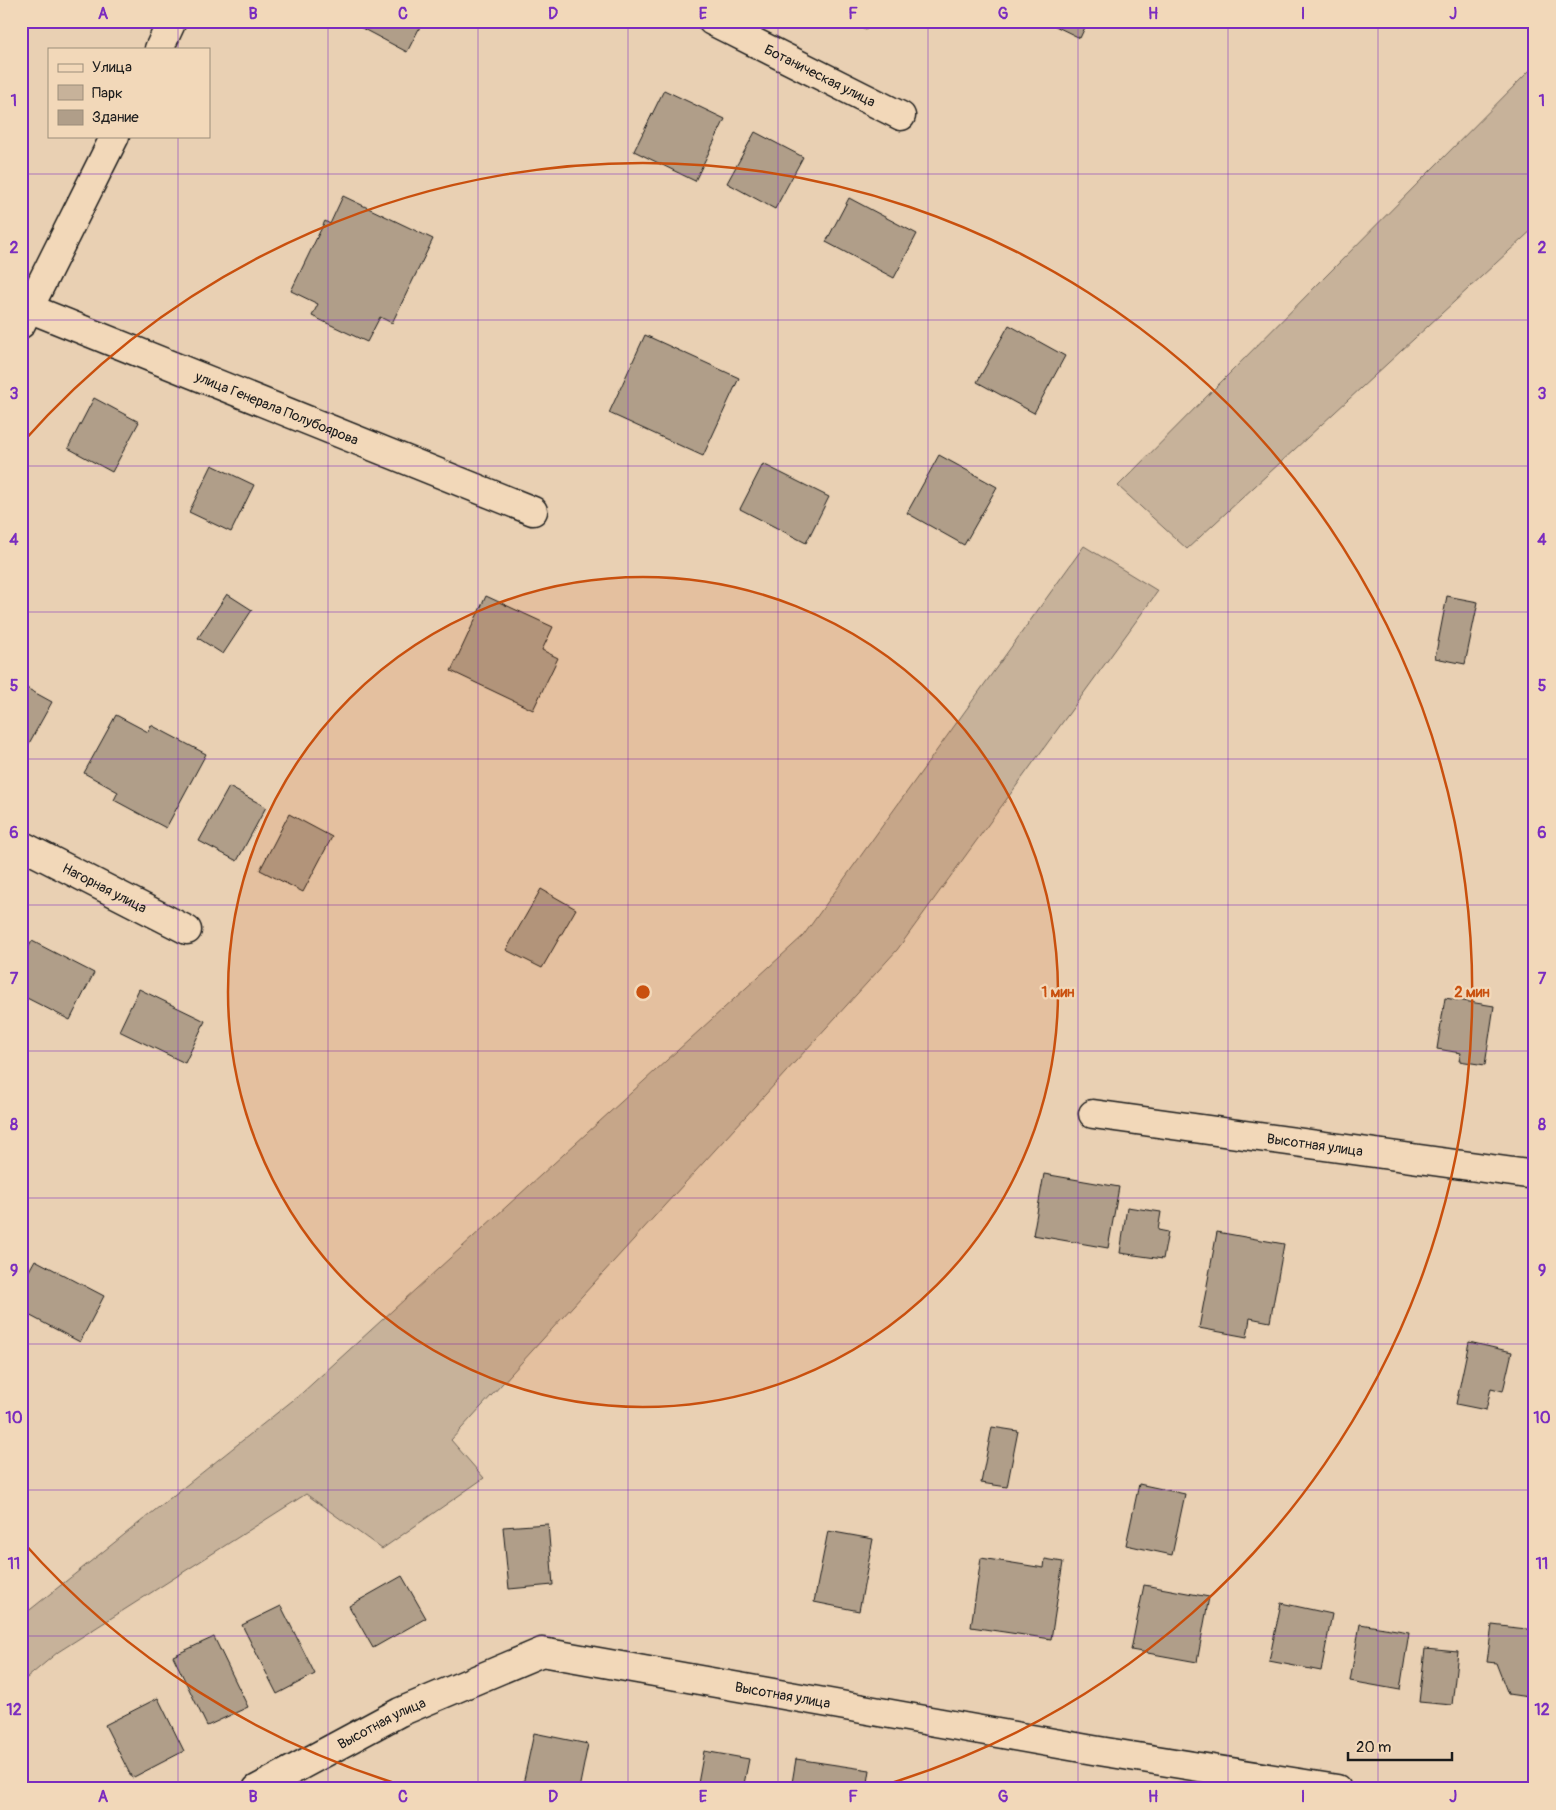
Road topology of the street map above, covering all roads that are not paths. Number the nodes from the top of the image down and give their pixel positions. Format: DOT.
graph roads {
  1 [pos="172,21"];
  2 [pos="712,21"];
  3 [pos="159,48"];
  4 [pos="902,116"];
  5 [pos="114,138"];
  6 [pos="24,313"];
  7 [pos="533,511"];
  8 [pos="21,845"];
  9 [pos="187,930"];
  10 [pos="1093,1114"];
  11 [pos="1535,1175"];
  12 [pos="257,1789"];
  13 [pos="1337,1789"];
  1 -- 3 [label="street"];
  2 -- 4 [label="street, Ботаническая улица"];
  5 -- 6 [label="street"];
  6 -- 7 [label="street, улица Генерала Полубоярова"];
  8 -- 9 [label="street, Нагорная улица"];
  10 -- 11 [label="street, Высотная улица"];
  12 -- 13 [label="street, Высотная улица"];
}
